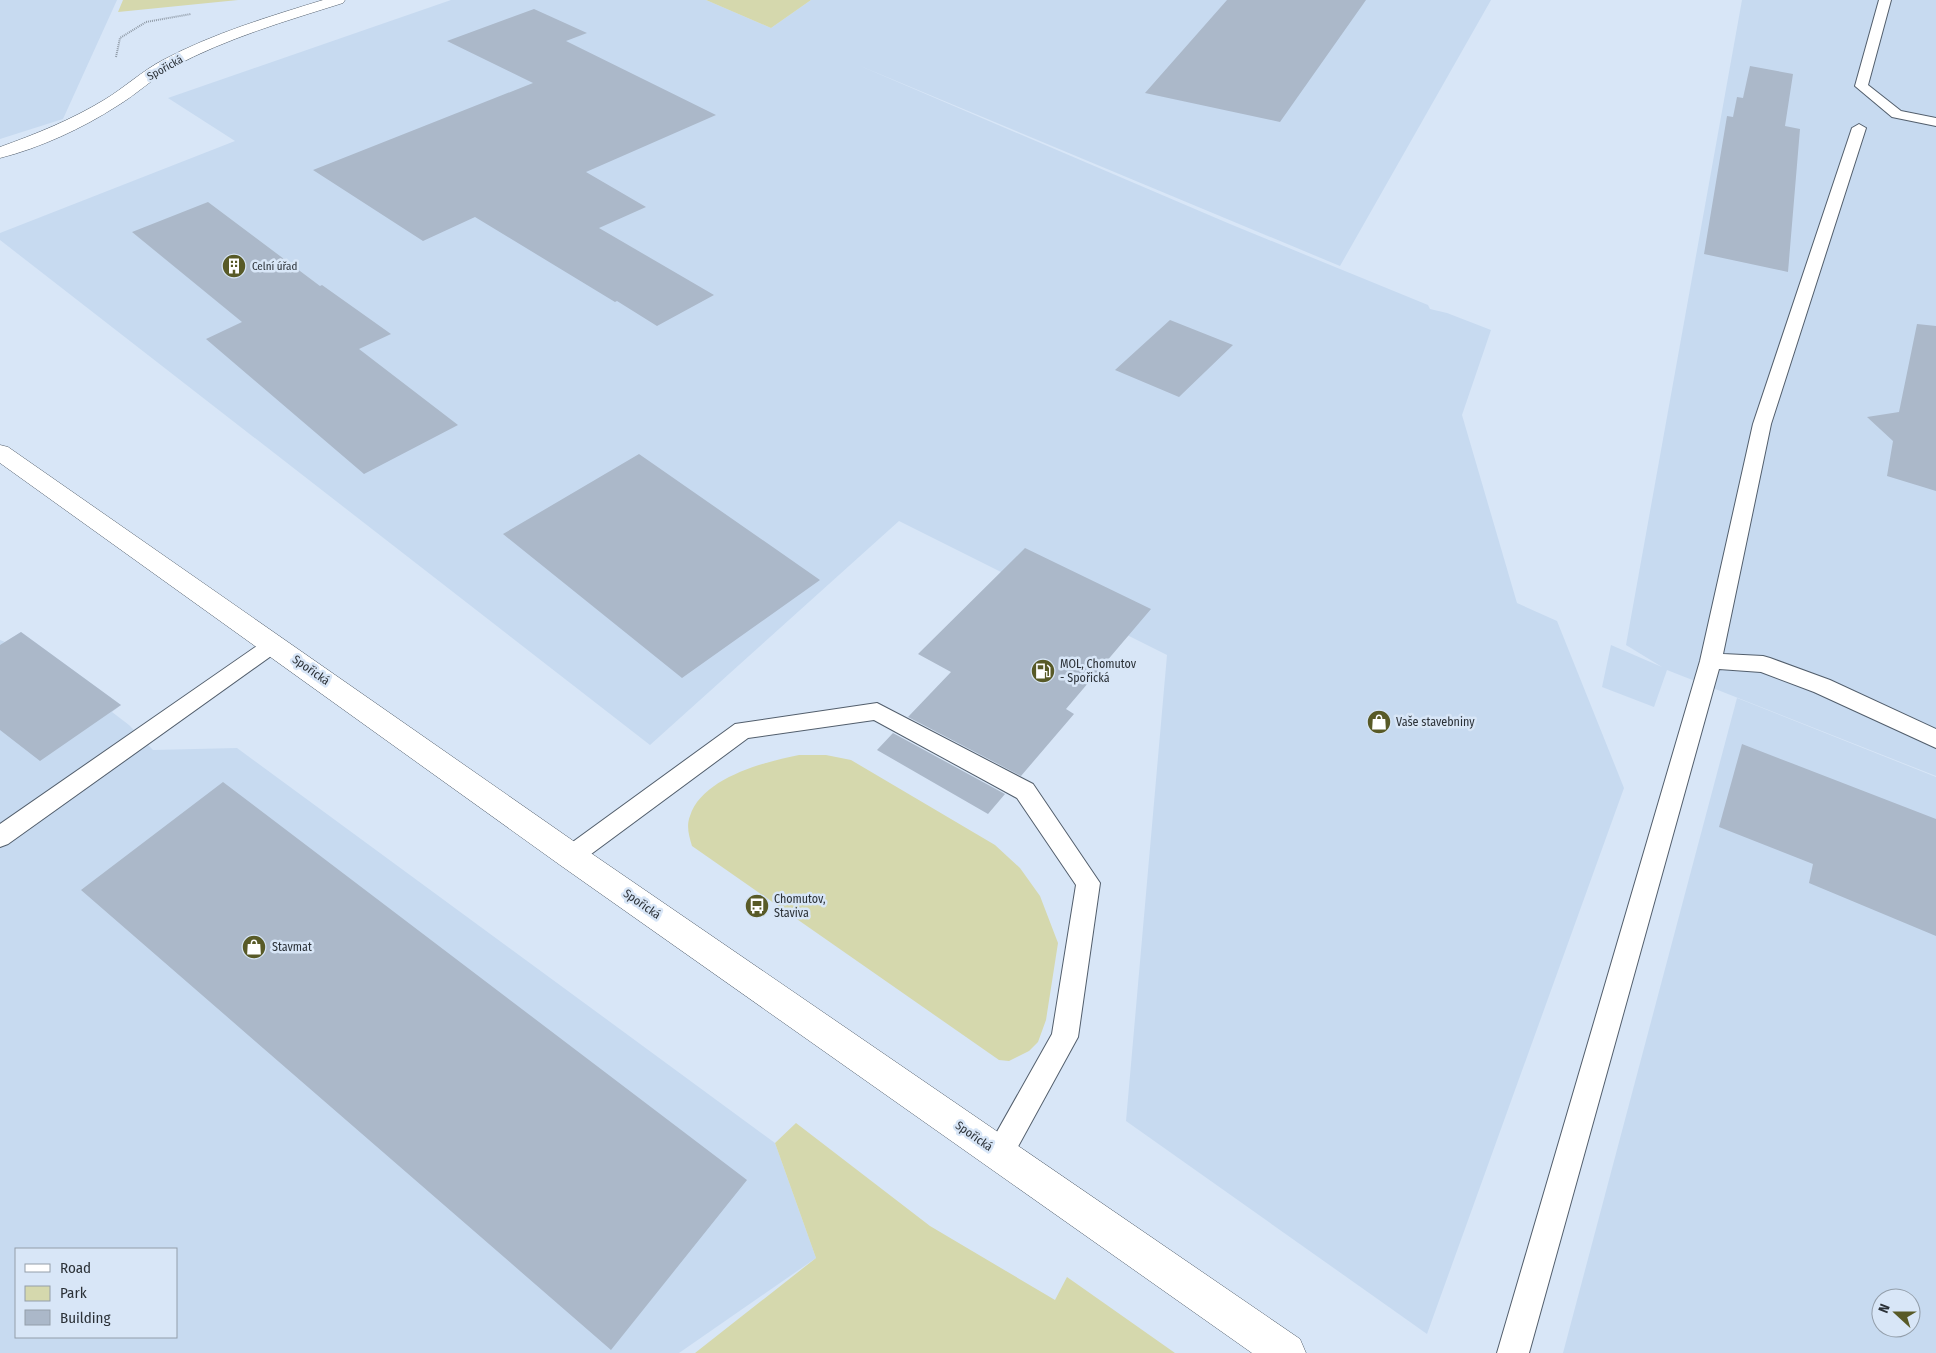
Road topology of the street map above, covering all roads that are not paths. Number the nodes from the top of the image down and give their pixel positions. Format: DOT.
graph roads {
  1 [pos="338,0"];
  2 [pos="1885,0"];
  3 [pos="1936,122"];
  4 [pos="1859,128"];
  5 [pos="0,153"];
  6 [pos="0,452"];
  7 [pos="274,644"];
  8 [pos="1711,661"];
  9 [pos="1936,739"];
  10 [pos="0,837"];
  11 [pos="571,856"];
  12 [pos="999,1153"];
  13 [pos="1286,1353"];
  14 [pos="1513,1353"];
  1 -- 5 [label="street, Spořická"];
  2 -- 3 [label="lane"];
  4 -- 8 [label="lane"];
  6 -- 7 [label="street, Spořická"];
  7 -- 10 [label="lane"];
  7 -- 11 [label="street, Spořická"];
  8 -- 9 [label="lane"];
  8 -- 14 [label="lane"];
  11 -- 12 [label="street, Spořická"];
  11 -- 12 [label="lane"];
  12 -- 13 [label="street, Spořická"];
}
